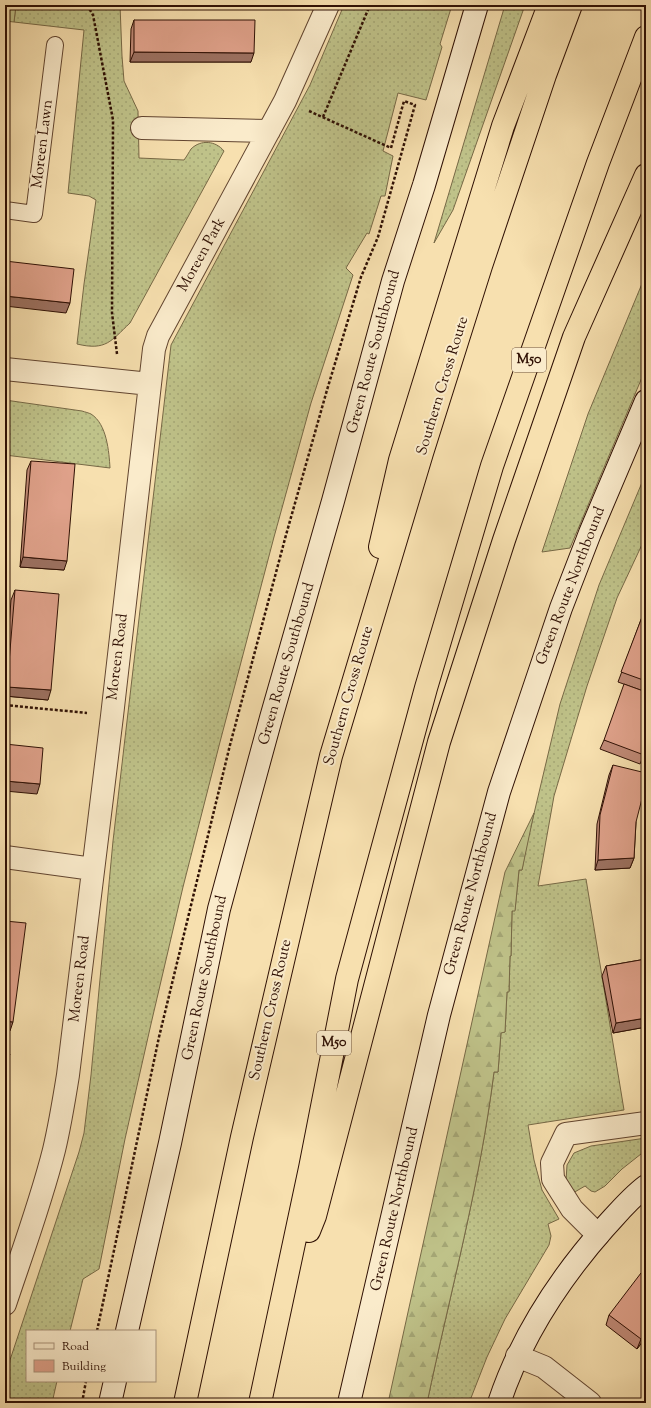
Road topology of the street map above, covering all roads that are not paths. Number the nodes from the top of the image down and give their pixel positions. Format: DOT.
graph roads {
  1 [pos="328,5"];
  2 [pos="477,5"];
  3 [pos="549,5"];
  4 [pos="571,5"];
  5 [pos="646,38"];
  6 [pos="55,45"];
  7 [pos="142,128"];
  8 [pos="269,131"];
  9 [pos="646,175"];
  10 [pos="5,210"];
  11 [pos="5,369"];
  12 [pos="150,384"];
  13 [pos="646,401"];
  14 [pos="331,756"];
  15 [pos="5,857"];
  16 [pos="93,869"];
  17 [pos="646,1123"];
  18 [pos="646,1186"];
  19 [pos="598,1235"];
  20 [pos="5,1304"];
  21 [pos="281,1306"];
  22 [pos="127,1330"];
  23 [pos="517,1356"];
  24 [pos="116,1382"];
  25 [pos="110,1403"];
  26 [pos="185,1403"];
  27 [pos="260,1403"];
  28 [pos="349,1403"];
  29 [pos="499,1403"];
  30 [pos="590,1403"];
  1 -- 8 [label="main road, Moreen Park"];
  2 -- 22 [label="main road, Green Route Southbound"];
  3 -- 14 [label="highway"];
  4 -- 14 [label="highway, Southern Cross Route"];
  5 -- 21 [label="highway, M50"];
  6 -- 10 [label="lane, Moreen Lawn"];
  7 -- 8 [label="main road"];
  8 -- 12 [label="main road, Moreen Park"];
  9 -- 21 [label="highway"];
  11 -- 12 [label="main road"];
  12 -- 16 [label="main road, Moreen Road"];
  13 -- 28 [label="main road, Green Route Northbound"];
  14 -- 26 [label="highway, Southern Cross Route"];
  15 -- 16 [label="main road"];
  16 -- 20 [label="main road, Moreen Road"];
  17 -- 19 [label="main road"];
  18 -- 19 [label="main road"];
  19 -- 23 [label="main road"];
  21 -- 27 [label="highway, M50"];
  23 -- 29 [label="main road"];
  23 -- 30 [label="main road"];
  24 -- 25 [label="main road"];
}
